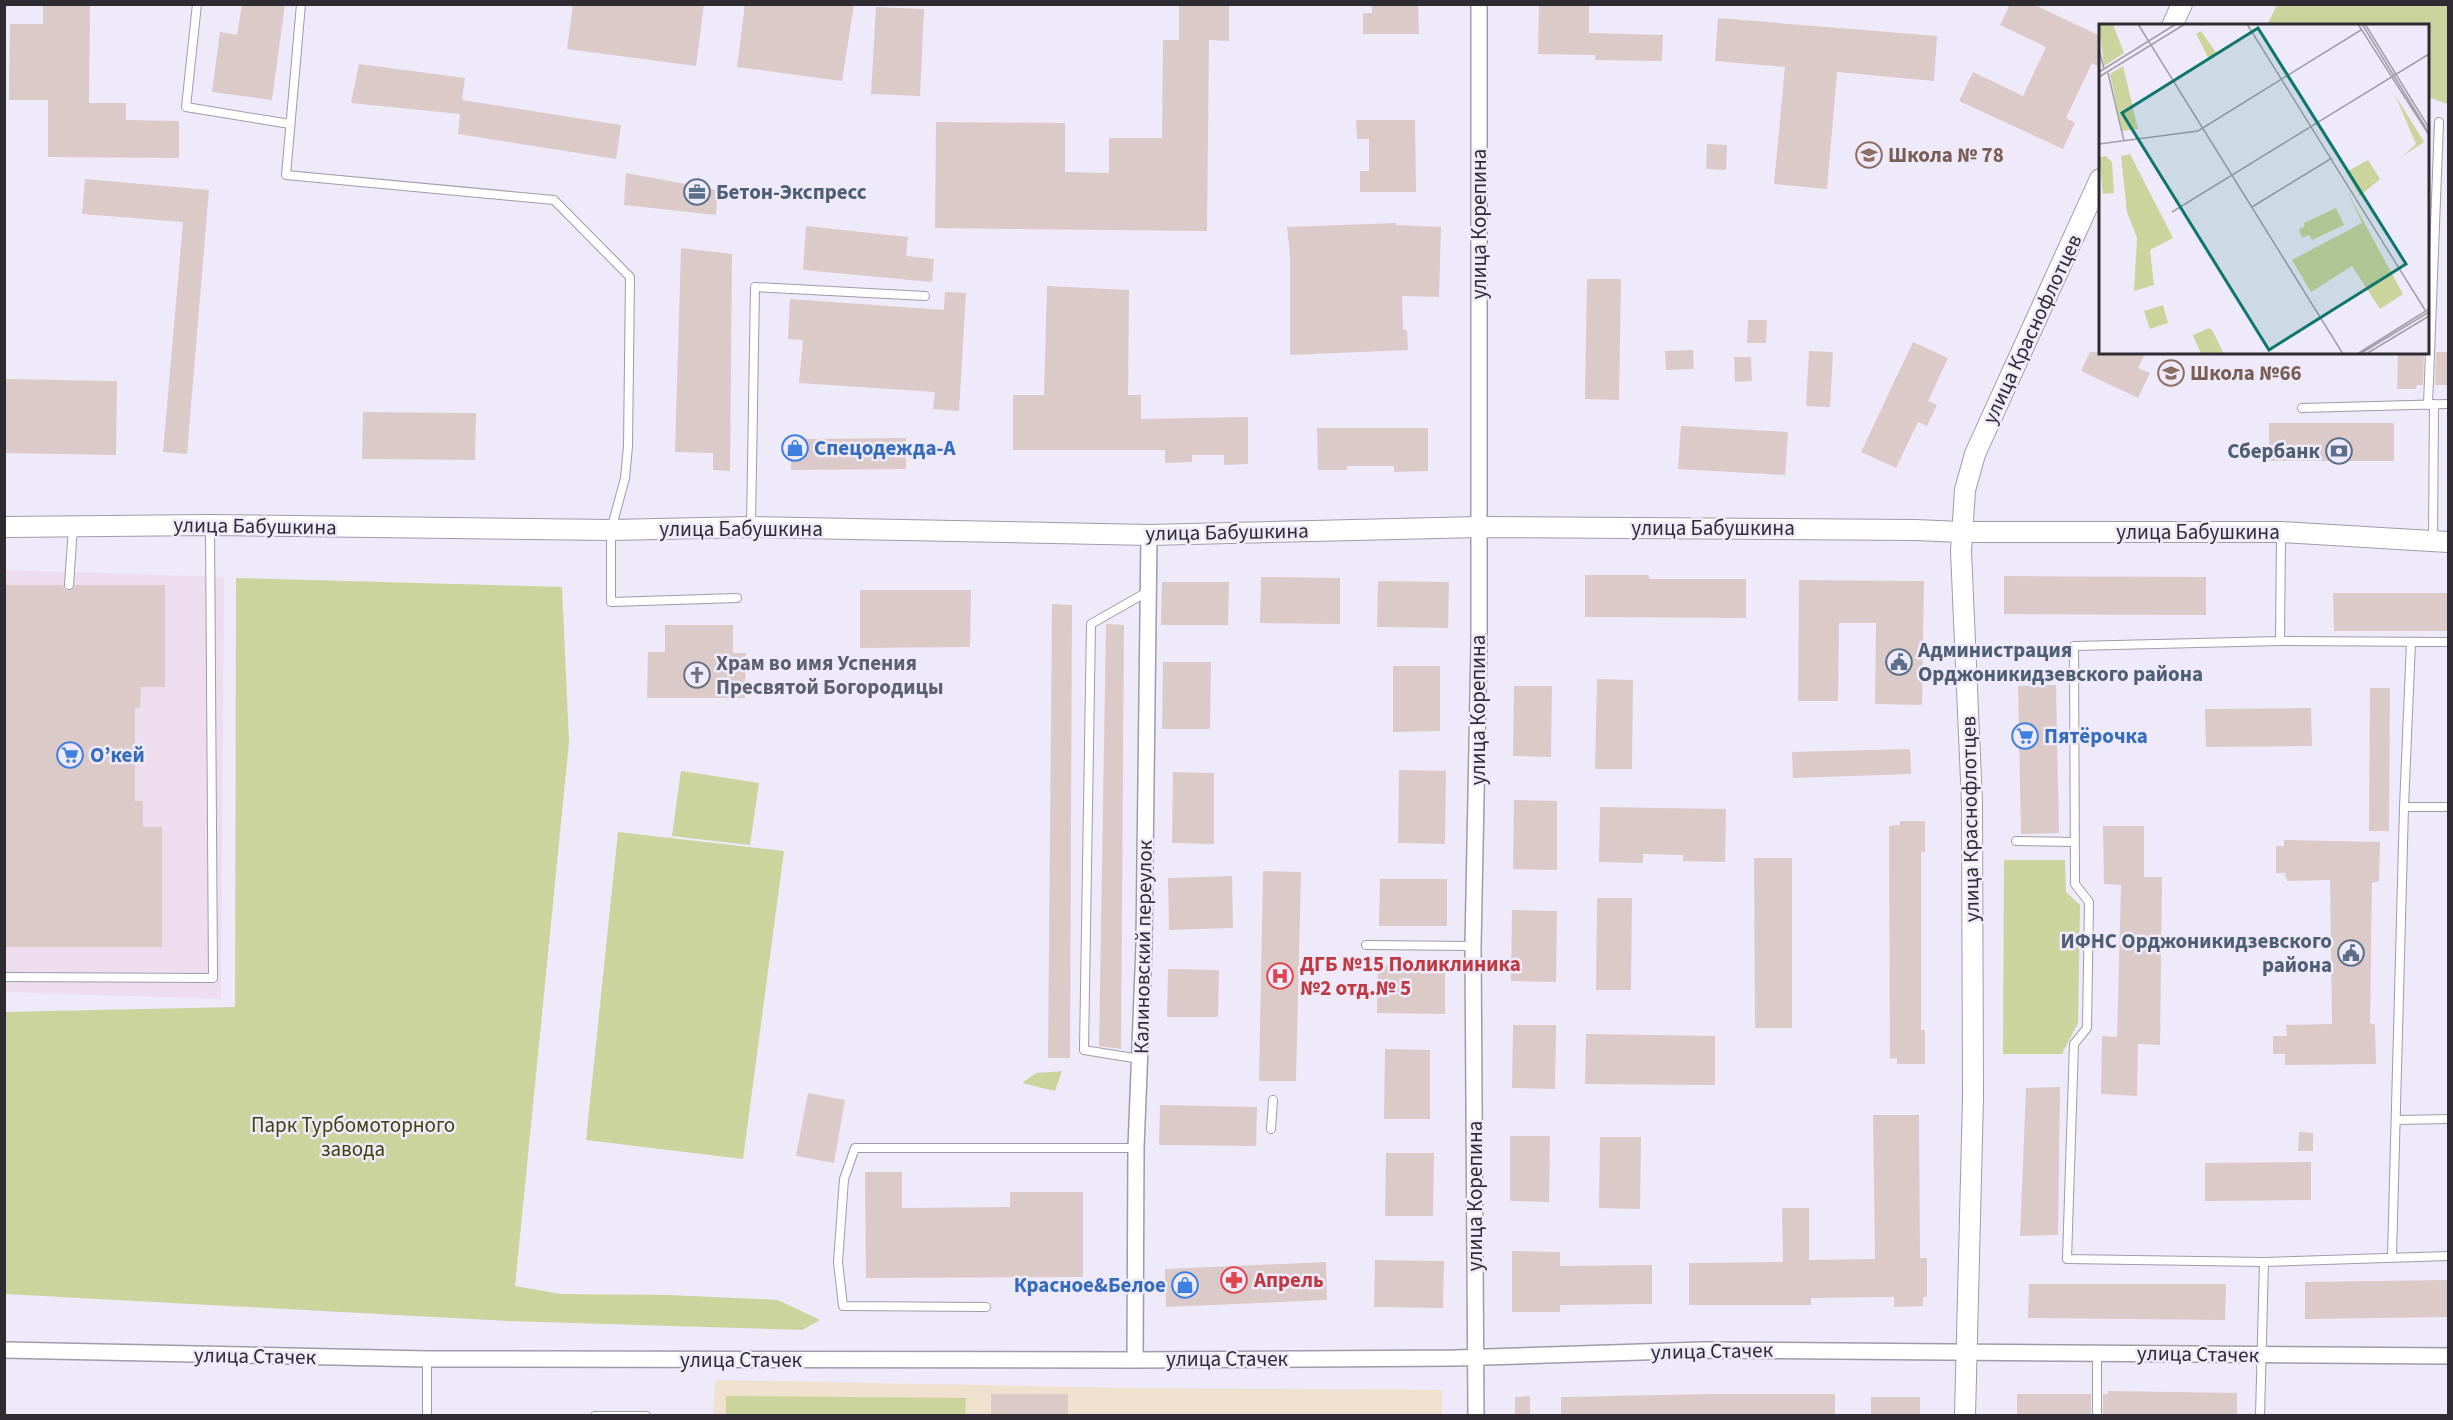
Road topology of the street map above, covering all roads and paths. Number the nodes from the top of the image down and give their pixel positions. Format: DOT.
graph roads {
  1 [pos="196,4"];
  2 [pos="301,4"];
  3 [pos="1479,4"];
  4 [pos="2182,4"];
  5 [pos="2173,24"];
  6 [pos="2439,122"];
  7 [pos="290,124"];
  8 [pos="2099,181"];
  9 [pos="925,296"];
  10 [pos="2431,404"];
  11 [pos="2448,404"];
  12 [pos="2302,408"];
  13 [pos="210,525"];
  14 [pos="74,526"];
  15 [pos="751,526"];
  16 [pos="1479,526"];
  17 [pos="4,527"];
  18 [pos="611,530"];
  19 [pos="1962,532"];
  20 [pos="2281,532"];
  21 [pos="1149,535"];
  22 [pos="2441,542"];
  23 [pos="69,585"];
  24 [pos="1148,592"];
  25 [pos="737,598"];
  26 [pos="2280,641"];
  27 [pos="2411,642"];
  28 [pos="2448,642"];
  29 [pos="2404,807"];
  30 [pos="2448,807"];
  31 [pos="2016,842"];
  32 [pos="2075,842"];
  33 [pos="1366,945"];
  34 [pos="1473,946"];
  35 [pos="4,976"];
  36 [pos="1140,1059"];
  37 [pos="1273,1100"];
  38 [pos="2448,1119"];
  39 [pos="2397,1120"];
  40 [pos="1271,1129"];
  41 [pos="1136,1148"];
  42 [pos="2392,1256"];
  43 [pos="2448,1256"];
  44 [pos="2264,1262"];
  45 [pos="986,1307"];
  46 [pos="4,1350"];
  47 [pos="1966,1353"];
  48 [pos="2097,1353"];
  49 [pos="2260,1354"];
  50 [pos="2448,1356"];
  51 [pos="1477,1357"];
  52 [pos="427,1359"];
  53 [pos="1135,1360"];
  54 [pos="426,1416"];
  55 [pos="595,1416"];
  56 [pos="646,1416"];
  57 [pos="1476,1416"];
  58 [pos="1965,1416"];
  59 [pos="2097,1416"];
  60 [pos="2260,1416"];
  1 -- 7 [label="lane"];
  2 -- 7 [label="lane"];
  3 -- 16 [label="street, улица Корепина"];
  4 -- 5 [label="street"];
  6 -- 10 [label="lane"];
  7 -- 18 [label="lane"];
  8 -- 19 [label="street, улица Краснофлотцев"];
  9 -- 15 [label="lane"];
  10 -- 11 [label="lane"];
  10 -- 12 [label="lane"];
  10 -- 22 [label="lane"];
  13 -- 14 [label="street, улица Бабушкина"];
  13 -- 18 [label="street, улица Бабушкина"];
  13 -- 35 [label="lane"];
  14 -- 17 [label="street, улица Бабушкина"];
  14 -- 23 [label="lane"];
  15 -- 18 [label="street, улица Бабушкина"];
  15 -- 21 [label="street, улица Бабушкина"];
  16 -- 19 [label="street, улица Бабушкина"];
  16 -- 21 [label="street, улица Бабушкина"];
  16 -- 34 [label="street, улица Корепина"];
  18 -- 25 [label="lane"];
  19 -- 20 [label="street, улица Бабушкина"];
  19 -- 47 [label="street, улица Краснофлотцев"];
  20 -- 22 [label="street, улица Бабушкина"];
  20 -- 26 [label="lane"];
  21 -- 24 [label="street, Калиновский переулок"];
  24 -- 36 [label="street, Калиновский переулок"];
  24 -- 36 [label="lane"];
  26 -- 27 [label="lane"];
  26 -- 32 [label="lane"];
  27 -- 28 [label="lane"];
  27 -- 29 [label="lane"];
  29 -- 30 [label="lane"];
  29 -- 39 [label="lane"];
  31 -- 32 [label="lane"];
  32 -- 44 [label="lane"];
  33 -- 34 [label="lane"];
  34 -- 51 [label="street, улица Корепина"];
  36 -- 41 [label="street, Калиновский переулок"];
  37 -- 40 [label="lane"];
  38 -- 39 [label="lane"];
  39 -- 42 [label="lane"];
  41 -- 45 [label="lane"];
  41 -- 53 [label="street, Калиновский переулок"];
  42 -- 43 [label="lane"];
  42 -- 44 [label="lane"];
  44 -- 49 [label="lane"];
  46 -- 52 [label="street, улица Стачек"];
  47 -- 48 [label="street, улица Стачек"];
  47 -- 51 [label="street, улица Стачек"];
  47 -- 58 [label="street, улица Краснофлотцев"];
  48 -- 49 [label="street, улица Стачек"];
  48 -- 59 [label="lane"];
  49 -- 50 [label="street, улица Стачек"];
  49 -- 60 [label="lane"];
  51 -- 53 [label="street, улица Стачек"];
  51 -- 57 [label="street, улица Корепина"];
  52 -- 53 [label="street, улица Стачек"];
  52 -- 54 [label="lane"];
  55 -- 56 [label="lane"];
}
